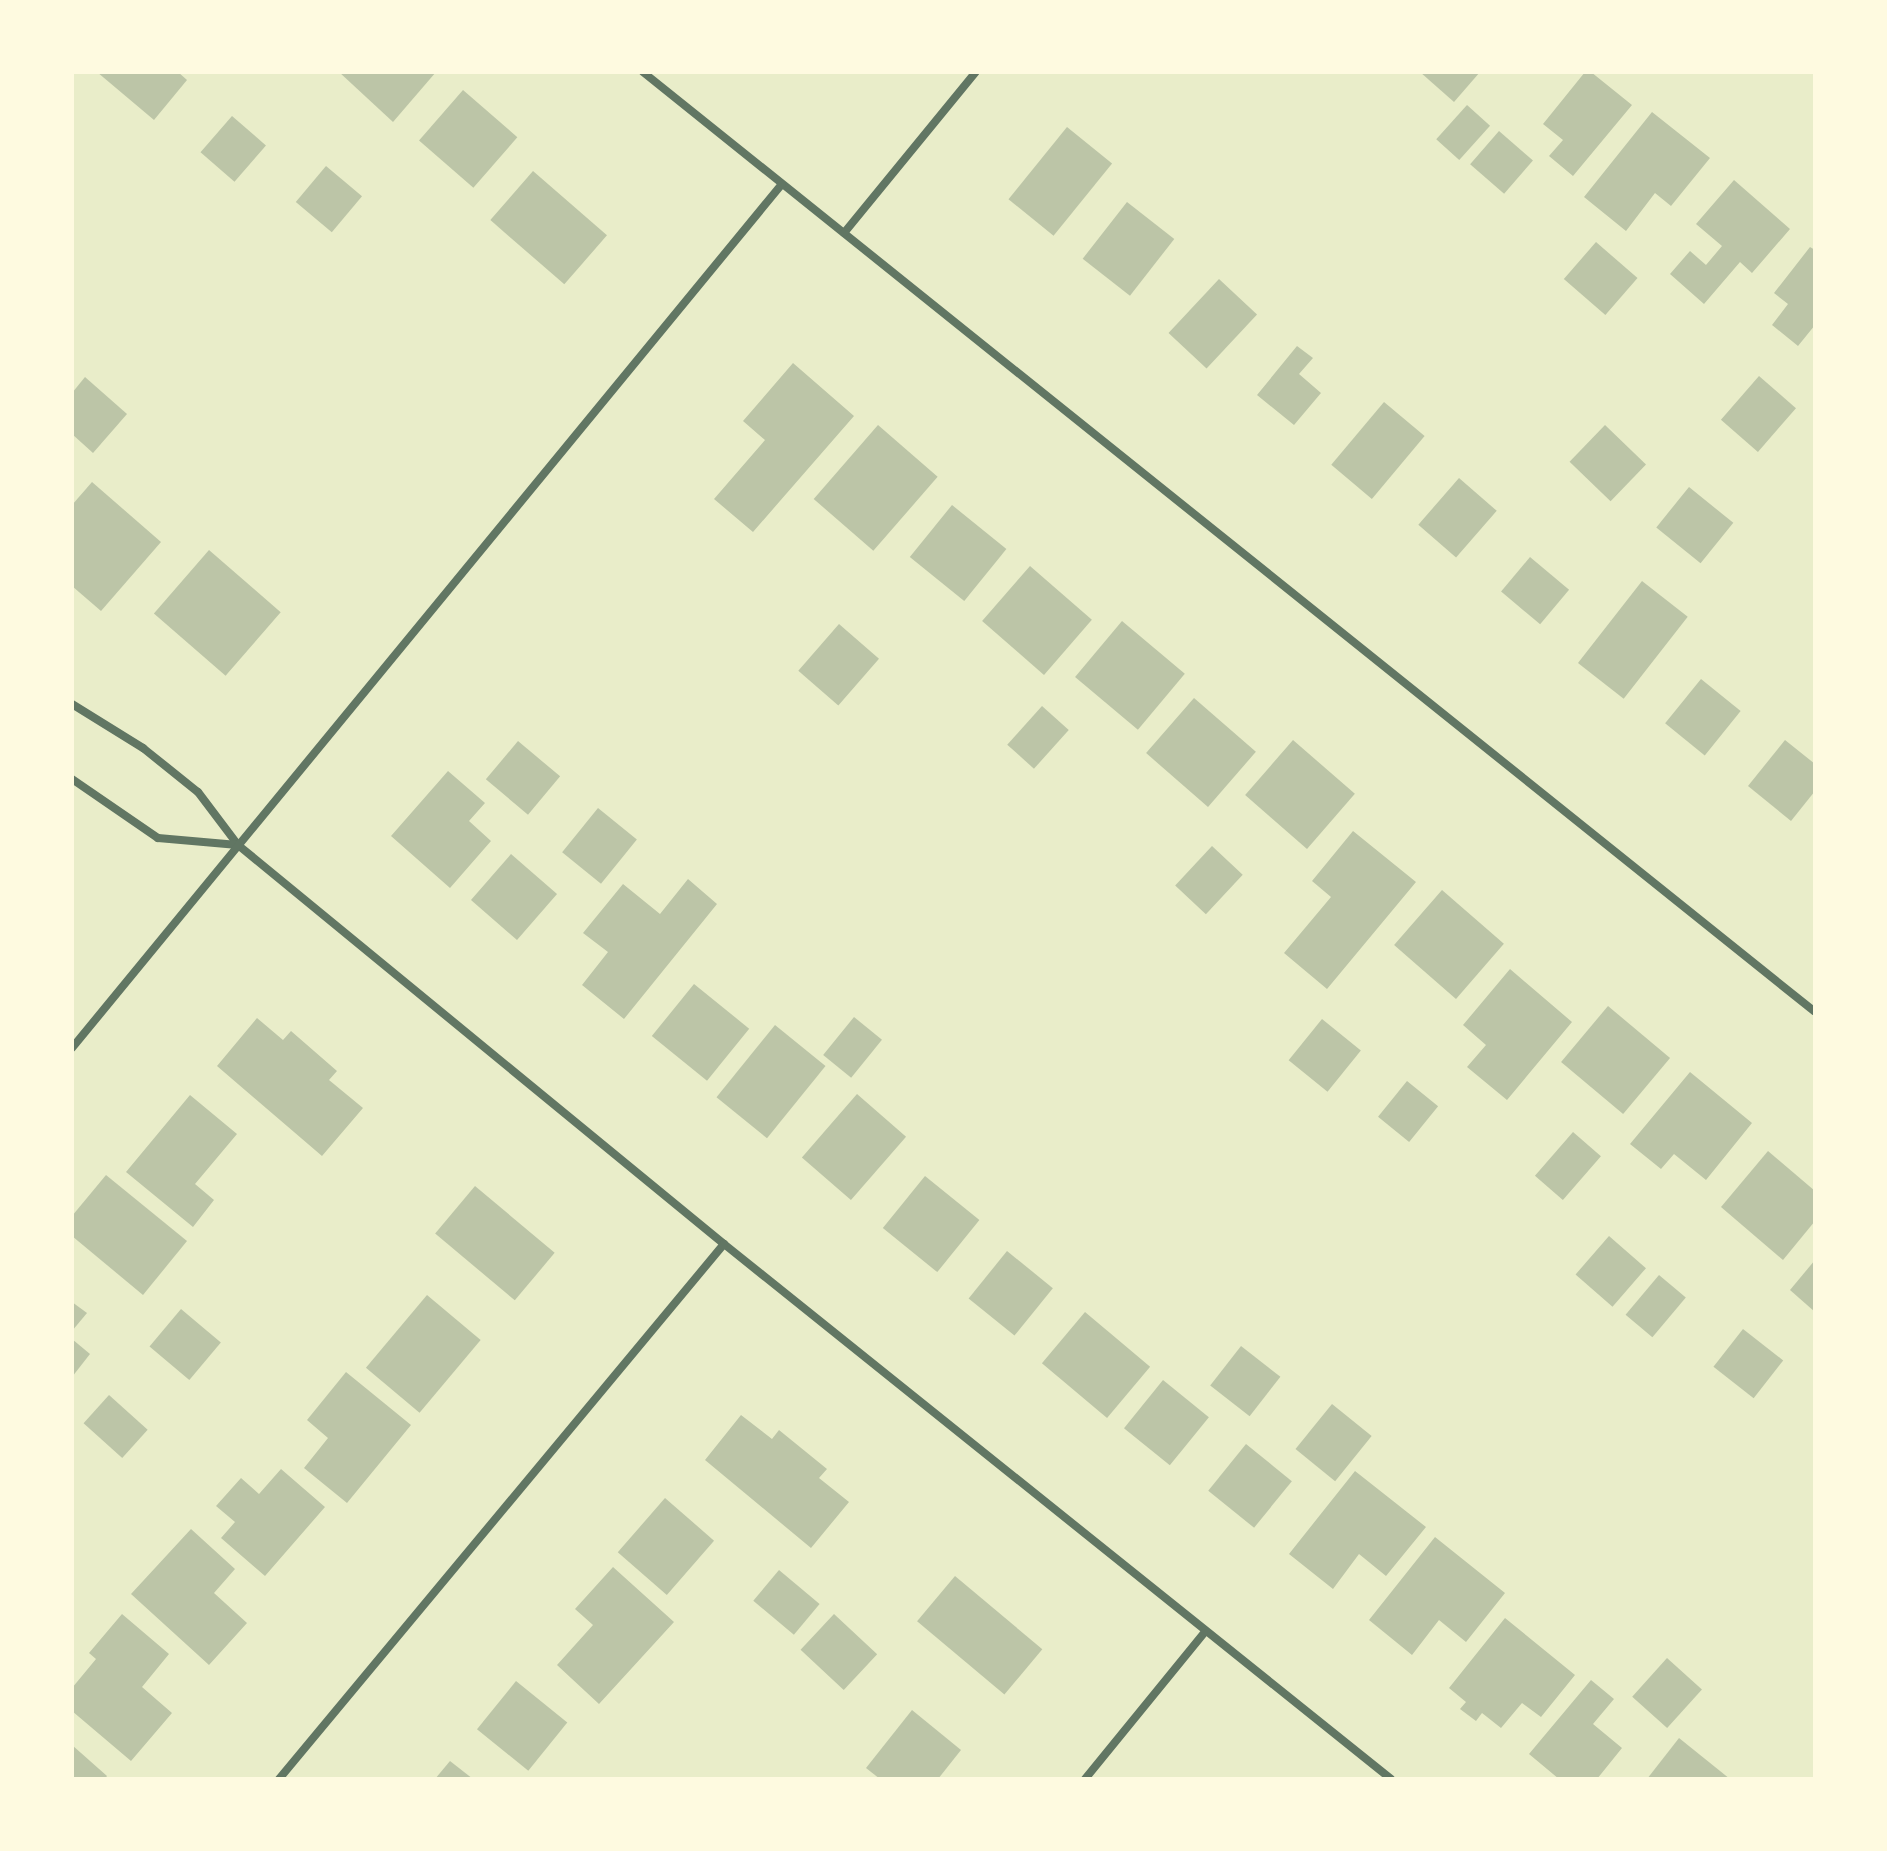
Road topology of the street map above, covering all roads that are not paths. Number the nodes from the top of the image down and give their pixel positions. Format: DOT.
graph roads {
  1 [pos="643,72"];
  2 [pos="976,72"];
  3 [pos="782,184"];
  4 [pos="844,233"];
  5 [pos="72,704"];
  6 [pos="72,779"];
  7 [pos="238,845"];
  8 [pos="1815,1012"];
  9 [pos="72,1048"];
  10 [pos="724,1244"];
  11 [pos="1204,1633"];
  12 [pos="279,1779"];
  13 [pos="1085,1779"];
  14 [pos="1391,1779"];
  1 -- 3 [label="street"];
  2 -- 4 [label="street"];
  3 -- 4 [label="street"];
  3 -- 7 [label="street"];
  4 -- 8 [label="street"];
  5 -- 7 [label="street"];
  6 -- 7 [label="street"];
  7 -- 9 [label="street"];
  7 -- 10 [label="street"];
  10 -- 11 [label="street"];
  10 -- 12 [label="street"];
  11 -- 13 [label="street"];
  11 -- 14 [label="street"];
}
